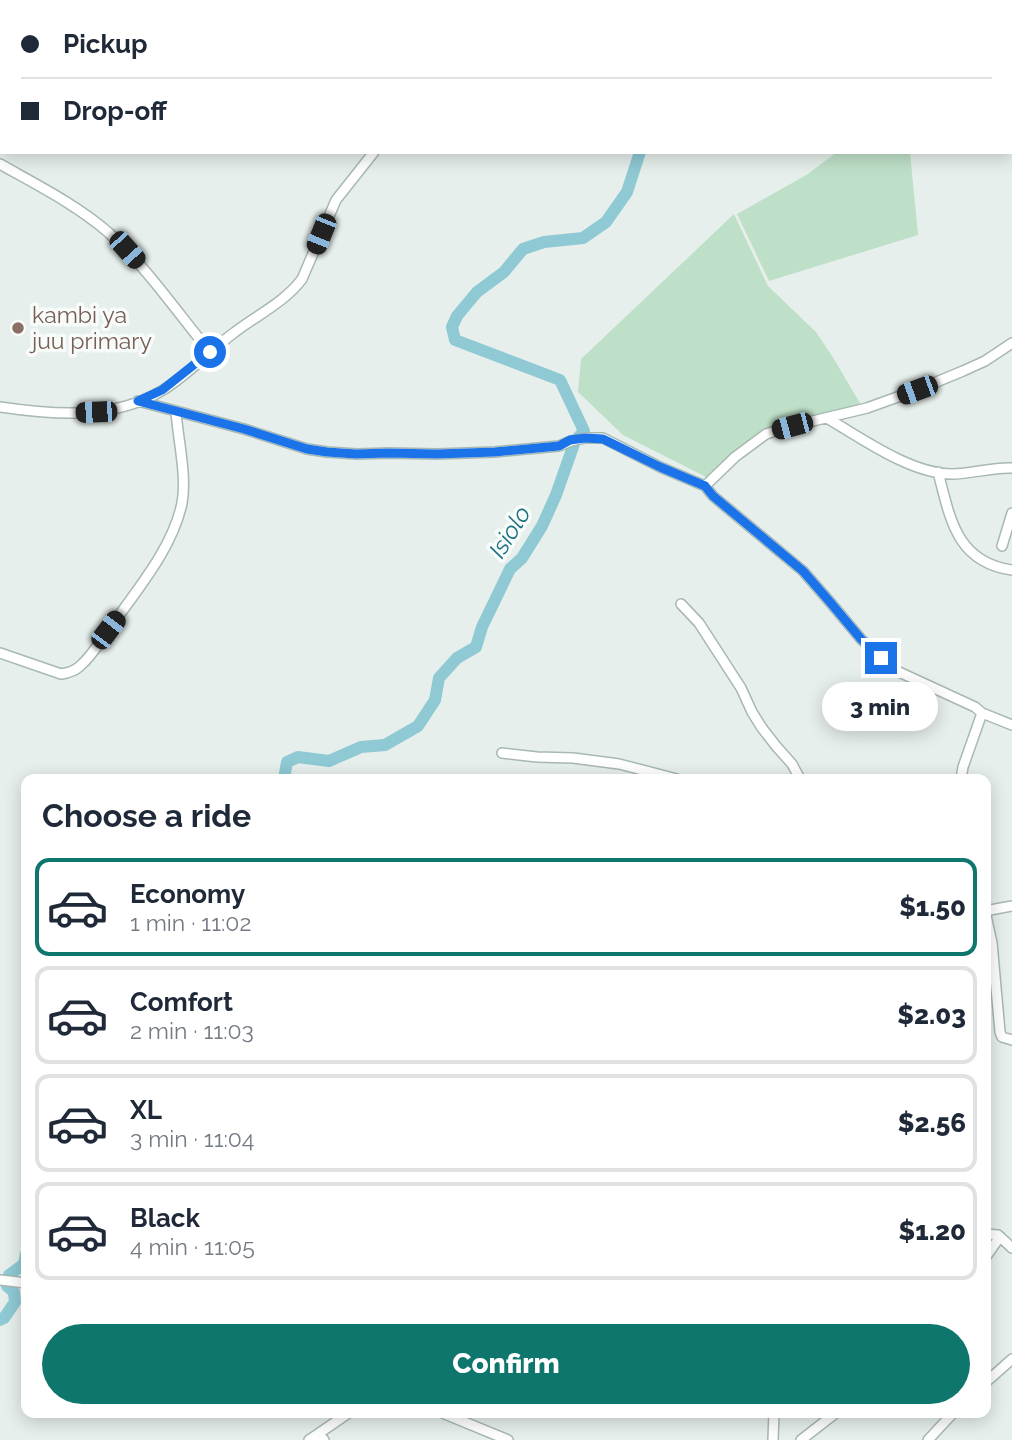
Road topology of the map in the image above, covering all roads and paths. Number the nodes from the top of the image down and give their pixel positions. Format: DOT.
graph roads {
  1 [pos="372,154"];
  2 [pos="0,164"];
  3 [pos="1012,343"];
  4 [pos="210,352"];
  5 [pos="138,401"];
  6 [pos="0,407"];
  7 [pos="176,412"];
  8 [pos="827,418"];
  9 [pos="1012,468"];
  10 [pos="938,472"];
  11 [pos="705,486"];
  12 [pos="1012,513"];
  13 [pos="1002,546"];
  14 [pos="1012,570"];
  15 [pos="681,604"];
  16 [pos="0,653"];
  17 [pos="982,713"];
  18 [pos="1012,725"];
  19 [pos="502,753"];
  20 [pos="637,768"];
  21 [pos="638,774"];
  22 [pos="656,774"];
  23 [pos="797,774"];
  24 [pos="962,774"];
  25 [pos="1012,906"];
  26 [pos="991,910"];
  27 [pos="991,947"];
  28 [pos="1012,1040"];
  29 [pos="991,1234"];
  30 [pos="999,1238"];
  31 [pos="1012,1248"];
  32 [pos="991,1249"];
  33 [pos="1012,1359"];
  34 [pos="991,1378"];
  35 [pos="343,1418"];
  36 [pos="455,1418"];
  37 [pos="769,1418"];
  38 [pos="774,1418"];
  39 [pos="829,1418"];
  40 [pos="948,1418"];
  41 [pos="774,1423"];
  42 [pos="321,1437"];
  43 [pos="309,1440"];
  44 [pos="508,1440"];
  45 [pos="774,1440"];
  46 [pos="801,1440"];
  47 [pos="928,1440"];
  1 -- 4 [label="street"];
  2 -- 4 [label="street"];
  3 -- 8 [label="street"];
  4 -- 5 [label="street"];
  5 -- 6 [label="street"];
  5 -- 7 [label="street"];
  7 -- 11 [label="street"];
  7 -- 16 [label="street"];
  8 -- 10 [label="street"];
  8 -- 11 [label="street"];
  9 -- 10 [label="street"];
  10 -- 14 [label="street"];
  11 -- 17 [label="street"];
  12 -- 13 [label="street"];
  15 -- 23 [label="street"];
  17 -- 18 [label="street"];
  17 -- 24 [label="street"];
  19 -- 20 [label="street"];
  20 -- 21 [label="street"];
  20 -- 22 [label="street"];
  25 -- 26 [label="street"];
  27 -- 28 [label="street"];
  29 -- 30 [label="street"];
  30 -- 31 [label="street"];
  30 -- 32 [label="street"];
  33 -- 34 [label="street"];
  35 -- 42 [label="street"];
  36 -- 44 [label="street"];
  37 -- 41 [label="street"];
  38 -- 41 [label="street"];
  39 -- 46 [label="street"];
  40 -- 47 [label="street"];
  41 -- 45 [label="street"];
  42 -- 43 [label="street"];
}
